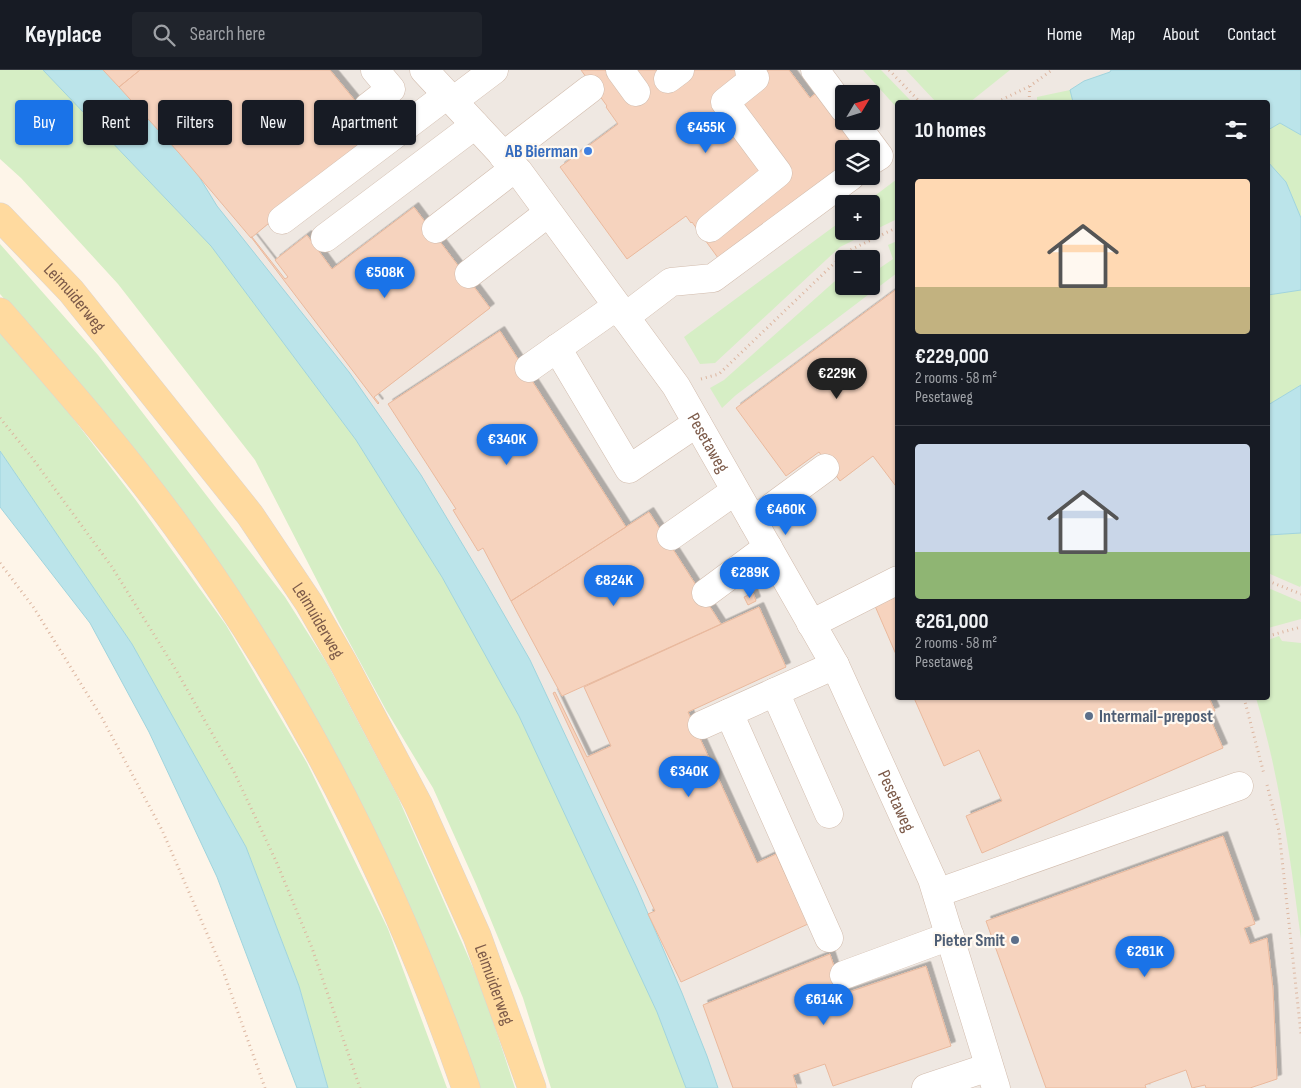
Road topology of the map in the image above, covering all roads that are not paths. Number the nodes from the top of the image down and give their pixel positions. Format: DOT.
graph roads {
  1 [pos="375,70"];
  2 [pos="424,70"];
  3 [pos="494,70"];
  4 [pos="620,70"];
  5 [pos="749,70"];
  6 [pos="815,70"];
  7 [pos="590,90"];
  8 [pos="636,92"];
  9 [pos="835,97"];
  10 [pos="450,98"];
  11 [pos="377,100"];
  12 [pos="474,124"];
  13 [pos="509,162"];
  14 [pos="838,185"];
  15 [pos="548,212"];
  16 [pos="0,217"];
  17 [pos="282,220"];
  18 [pos="710,228"];
  19 [pos="436,229"];
  20 [pos="325,238"];
  21 [pos="469,274"];
  22 [pos="0,312"];
  23 [pos="621,312"];
  24 [pos="557,348"];
  25 [pos="529,368"];
  26 [pos="697,423"];
  27 [pos="825,468"];
  28 [pos="736,491"];
  29 [pos="753,521"];
  30 [pos="670,536"];
  31 [pos="768,547"];
  32 [pos="895,582"];
  33 [pos="706,593"];
  34 [pos="811,624"];
  35 [pos="835,665"];
  36 [pos="775,692"];
  37 [pos="729,713"];
  38 [pos="702,725"];
  39 [pos="1239,786"];
  40 [pos="829,814"];
  41 [pos="936,892"];
  42 [pos="950,936"];
  43 [pos="829,938"];
  44 [pos="844,975"];
  45 [pos="993,1077"];
  46 [pos="466,1088"];
  47 [pos="532,1088"];
  48 [pos="926,1088"];
  1 -- 11 [label="street"];
  2 -- 10 [label="street, Pesetaweg"];
  3 -- 10 [label="street"];
  4 -- 8 [label="street"];
  5 -- 18 [label="street"];
  6 -- 9 [label="street"];
  7 -- 13 [label="street"];
  10 -- 12 [label="street, Pesetaweg"];
  10 -- 17 [label="street"];
  12 -- 13 [label="street, Pesetaweg"];
  12 -- 20 [label="street"];
  13 -- 15 [label="street, Pesetaweg"];
  13 -- 19 [label="street"];
  14 -- 23 [label="street"];
  15 -- 21 [label="street"];
  15 -- 23 [label="street, Pesetaweg"];
  16 -- 47 [label="main road, Leimuiderweg"];
  22 -- 46 [label="main road"];
  23 -- 24 [label="street"];
  23 -- 26 [label="street, Pesetaweg"];
  24 -- 25 [label="street"];
  24 -- 26 [label="street"];
  26 -- 28 [label="street, Pesetaweg"];
  27 -- 29 [label="street"];
  28 -- 29 [label="street, Pesetaweg"];
  28 -- 30 [label="street"];
  29 -- 31 [label="street, Pesetaweg"];
  31 -- 33 [label="street"];
  31 -- 34 [label="street, Pesetaweg"];
  32 -- 34 [label="street"];
  34 -- 35 [label="street, Pesetaweg"];
  35 -- 36 [label="street"];
  35 -- 41 [label="street, Pesetaweg"];
  36 -- 37 [label="street"];
  36 -- 40 [label="street"];
  37 -- 38 [label="street"];
  37 -- 43 [label="street"];
  39 -- 41 [label="street"];
  41 -- 42 [label="street, Pesetaweg"];
  42 -- 44 [label="street"];
  42 -- 45 [label="street, Pesetaweg"];
  45 -- 48 [label="street"];
}
